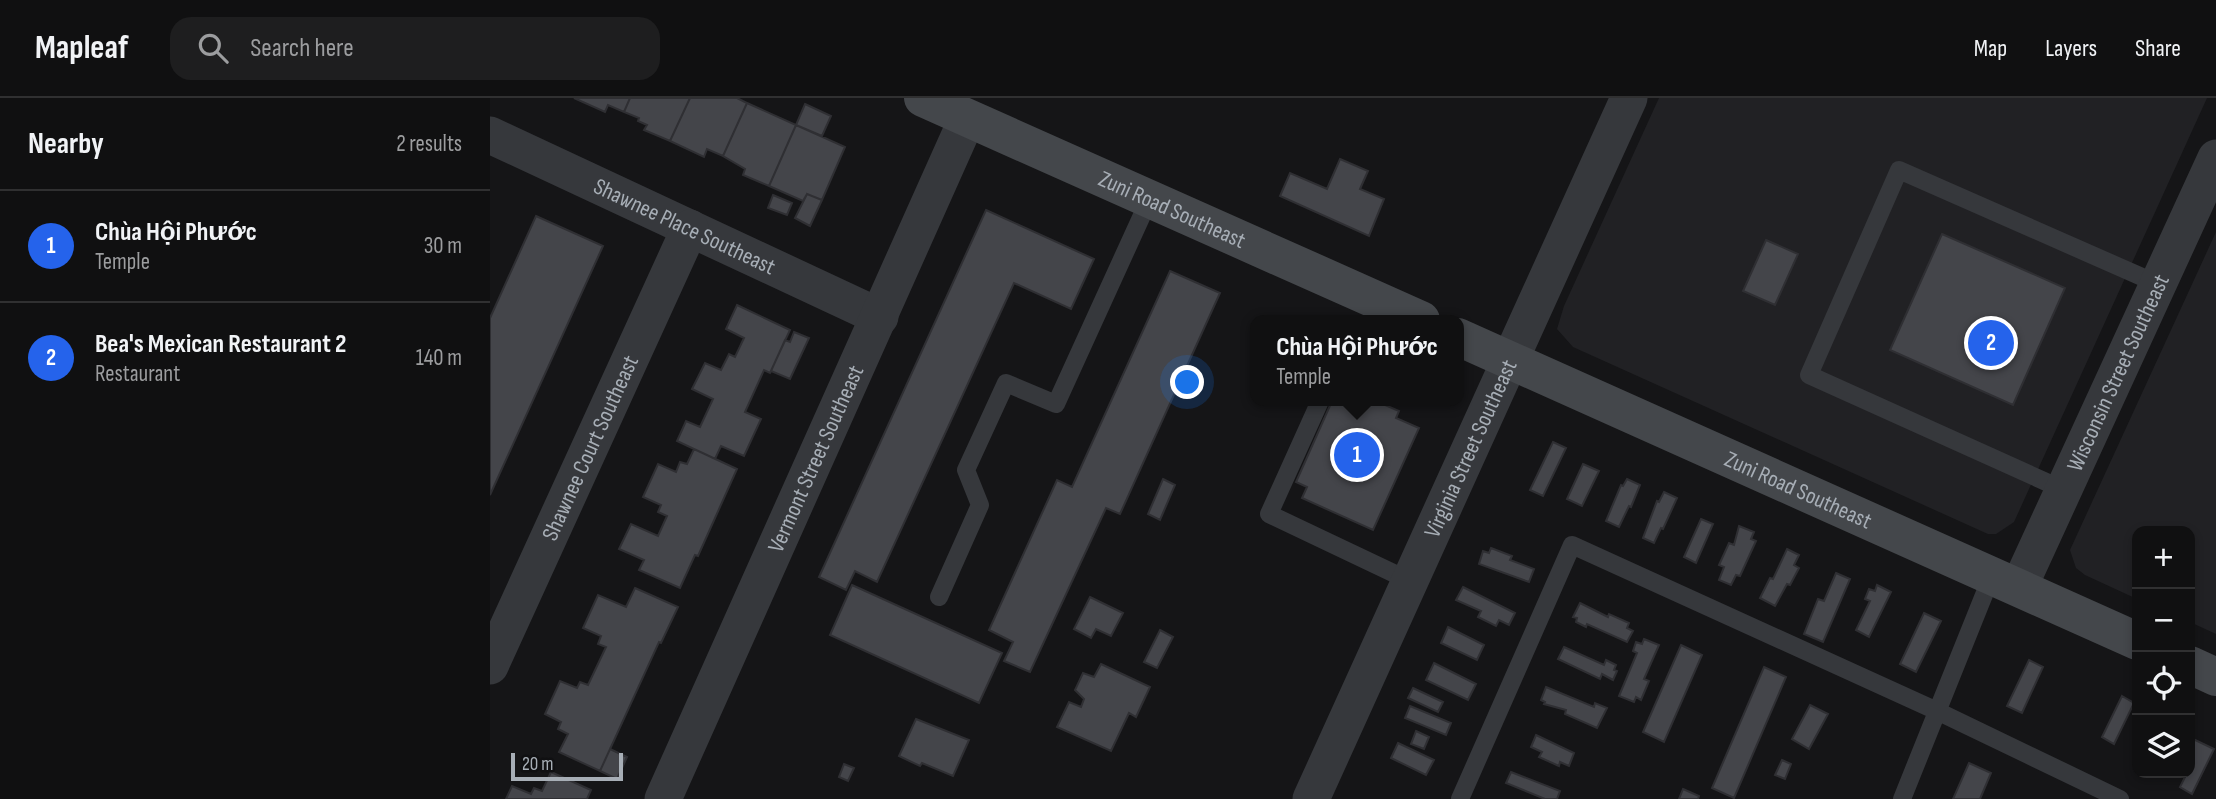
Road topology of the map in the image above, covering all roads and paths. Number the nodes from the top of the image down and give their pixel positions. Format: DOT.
graph roads {
  1 [pos="1629,98"];
  2 [pos="930,100"];
  3 [pos="967,119"];
  4 [pos="490,135"];
  5 [pos="2216,158"];
  6 [pos="1149,200"];
  7 [pos="690,228"];
  8 [pos="2158,284"];
  9 [pos="1410,315"];
  10 [pos="880,317"];
  11 [pos="1464,340"];
  12 [pos="1510,360"];
  13 [pos="1318,406"];
  14 [pos="2064,490"];
  15 [pos="1410,581"];
  16 [pos="2006,581"];
  17 [pos="939,597"];
  18 [pos="2132,639"];
  19 [pos="490,666"];
  20 [pos="2195,667"];
  21 [pos="2216,677"];
  22 [pos="1937,712"];
  23 [pos="663,799"];
  24 [pos="1311,799"];
  25 [pos="1460,799"];
  26 [pos="1902,799"];
  27 [pos="2120,799"];
  1 -- 12 [label="street, Virginia Street Southeast"];
  2 -- 3 [label="street, Zuni Road Southeast"];
  3 -- 6 [label="street, Zuni Road Southeast"];
  3 -- 10 [label="street, Vermont Street Southeast"];
  4 -- 7 [label="street, Shawnee Place Southeast"];
  5 -- 8 [label="street, Wisconsin Street Southeast"];
  6 -- 9 [label="street, Zuni Road Southeast"];
  6 -- 17 [label="lane"];
  7 -- 10 [label="street, Shawnee Place Southeast"];
  7 -- 19 [label="street, Shawnee Court Southeast"];
  8 -- 14 [label="street, Wisconsin Street Southeast"];
  8 -- 14 [label="lane"];
  10 -- 23 [label="street, Vermont Street Southeast"];
  11 -- 12 [label="street, Zuni Road Southeast"];
  12 -- 15 [label="street, Virginia Street Southeast"];
  12 -- 16 [label="street, Zuni Road Southeast"];
  13 -- 15 [label="lane"];
  14 -- 16 [label="street, Wisconsin Street Southeast"];
  15 -- 24 [label="street, Virginia Street Southeast"];
  16 -- 18 [label="street, Zuni Road Southeast"];
  16 -- 22 [label="lane"];
  20 -- 21 [label="street"];
  22 -- 25 [label="lane"];
  22 -- 26 [label="lane"];
  22 -- 27 [label="lane"];
}
